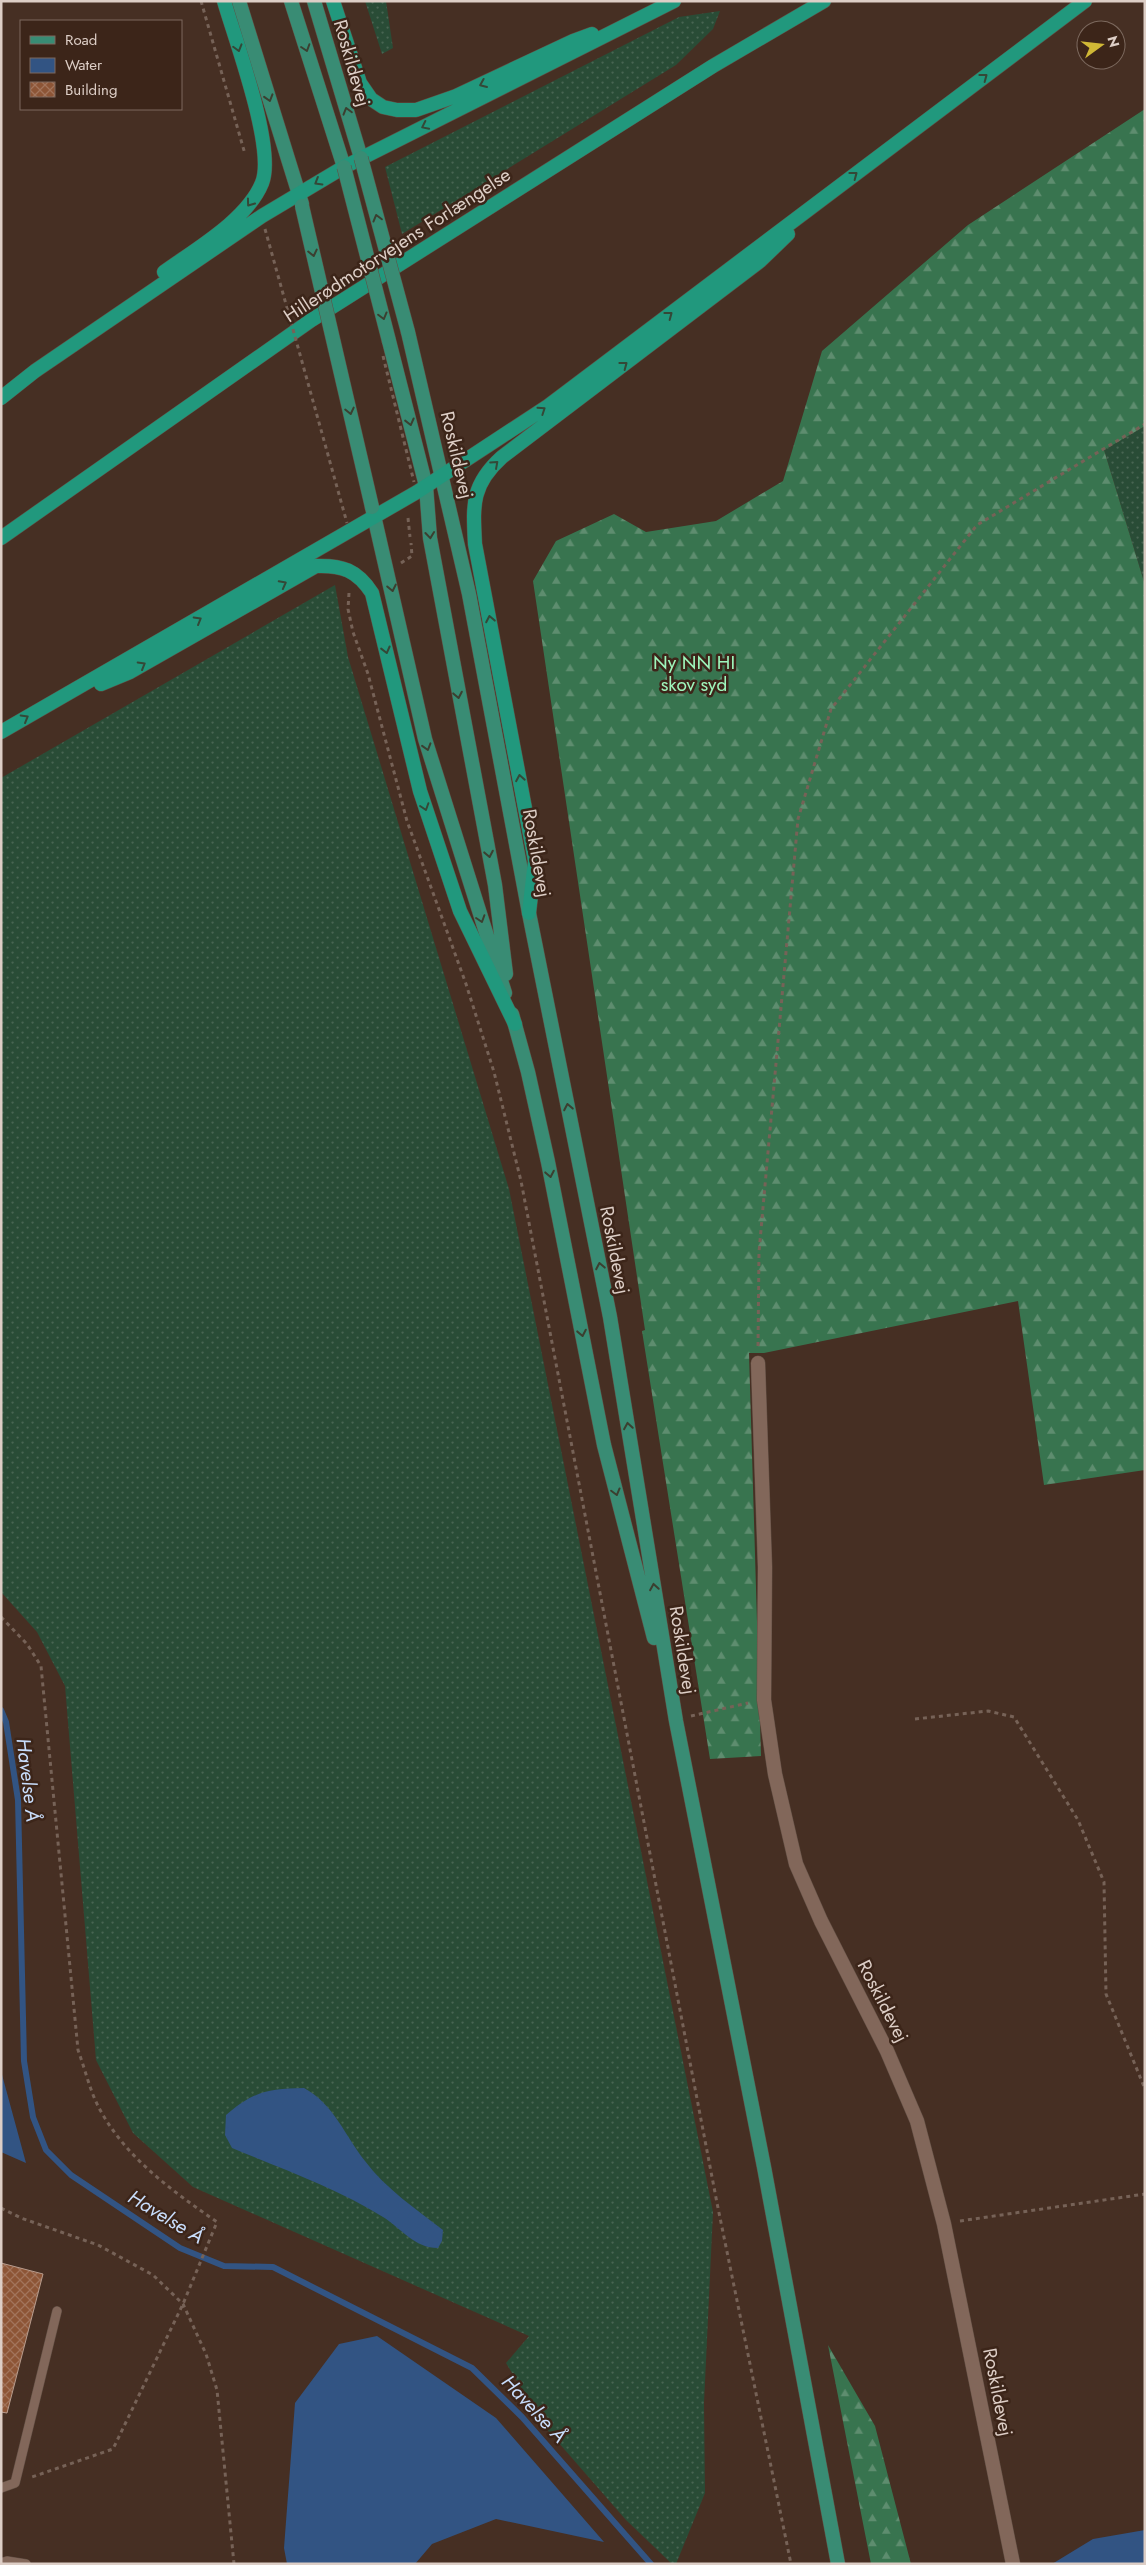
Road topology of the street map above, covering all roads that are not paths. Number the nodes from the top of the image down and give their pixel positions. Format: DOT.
graph roads {
  1 [pos="224,1"];
  2 [pos="239,1"];
  3 [pos="291,1"];
  4 [pos="314,1"];
  5 [pos="333,1"];
  6 [pos="674,1"];
  7 [pos="824,1"];
  8 [pos="1085,1"];
  9 [pos="641,18"];
  10 [pos="360,158"];
  11 [pos="344,167"];
  12 [pos="829,194"];
  13 [pos="300,200"];
  14 [pos="35,372"];
  15 [pos="1,398"];
  16 [pos="443,475"];
  17 [pos="426,486"];
  18 [pos="374,512"];
  19 [pos="1,538"];
  20 [pos="49,705"];
  21 [pos="1,732"];
  22 [pos="528,913"];
  23 [pos="515,1024"];
  24 [pos="758,1363"];
  25 [pos="676,1721"];
  26 [pos="56,2311"];
  27 [pos="1,2488"];
  28 [pos="1,2563"];
  29 [pos="26,2564"];
  30 [pos="838,2564"];
  31 [pos="1013,2564"];
  1 -- 14 [label="highway, one-way"];
  2 -- 13 [label="main road, Roskildevej, one-way"];
  3 -- 11 [label="main road, Roskildevej, one-way"];
  10 -- 4 [label="main road, Roskildevej, one-way"];
  9 -- 5 [label="highway, one-way"];
  6 -- 9 [label="highway"];
  7 -- 19 [label="highway, Hillerødmotorvejens Forlængelse"];
  12 -- 8 [label="highway, one-way"];
  9 -- 10 [label="highway, one-way"];
  10 -- 11 [label="highway"];
  16 -- 10 [label="main road, Roskildevej, one-way, bridge"];
  11 -- 13 [label="highway, one-way"];
  11 -- 17 [label="main road, Roskildevej, one-way, bridge"];
  16 -- 12 [label="highway, one-way"];
  22 -- 12 [label="highway, one-way"];
  13 -- 14 [label="highway"];
  13 -- 18 [label="main road, Roskildevej, one-way, bridge"];
  14 -- 15 [label="highway"];
  16 -- 17 [label="highway"];
  16 -- 22 [label="main road, Roskildevej"];
  17 -- 18 [label="highway"];
  17 -- 23 [label="main road, Roskildevej, one-way"];
  20 -- 18 [label="highway, one-way"];
  18 -- 23 [label="main road, Roskildevej, one-way"];
  21 -- 20 [label="highway, one-way"];
  20 -- 23 [label="highway, one-way"];
  25 -- 22 [label="main road, Roskildevej, one-way"];
  23 -- 25 [label="main road, Roskildevej, one-way"];
  24 -- 31 [label="street, Roskildevej"];
  25 -- 30 [label="main road, Roskildevej"];
  26 -- 27 [label="lane"];
  28 -- 29 [label="lane"];
}
